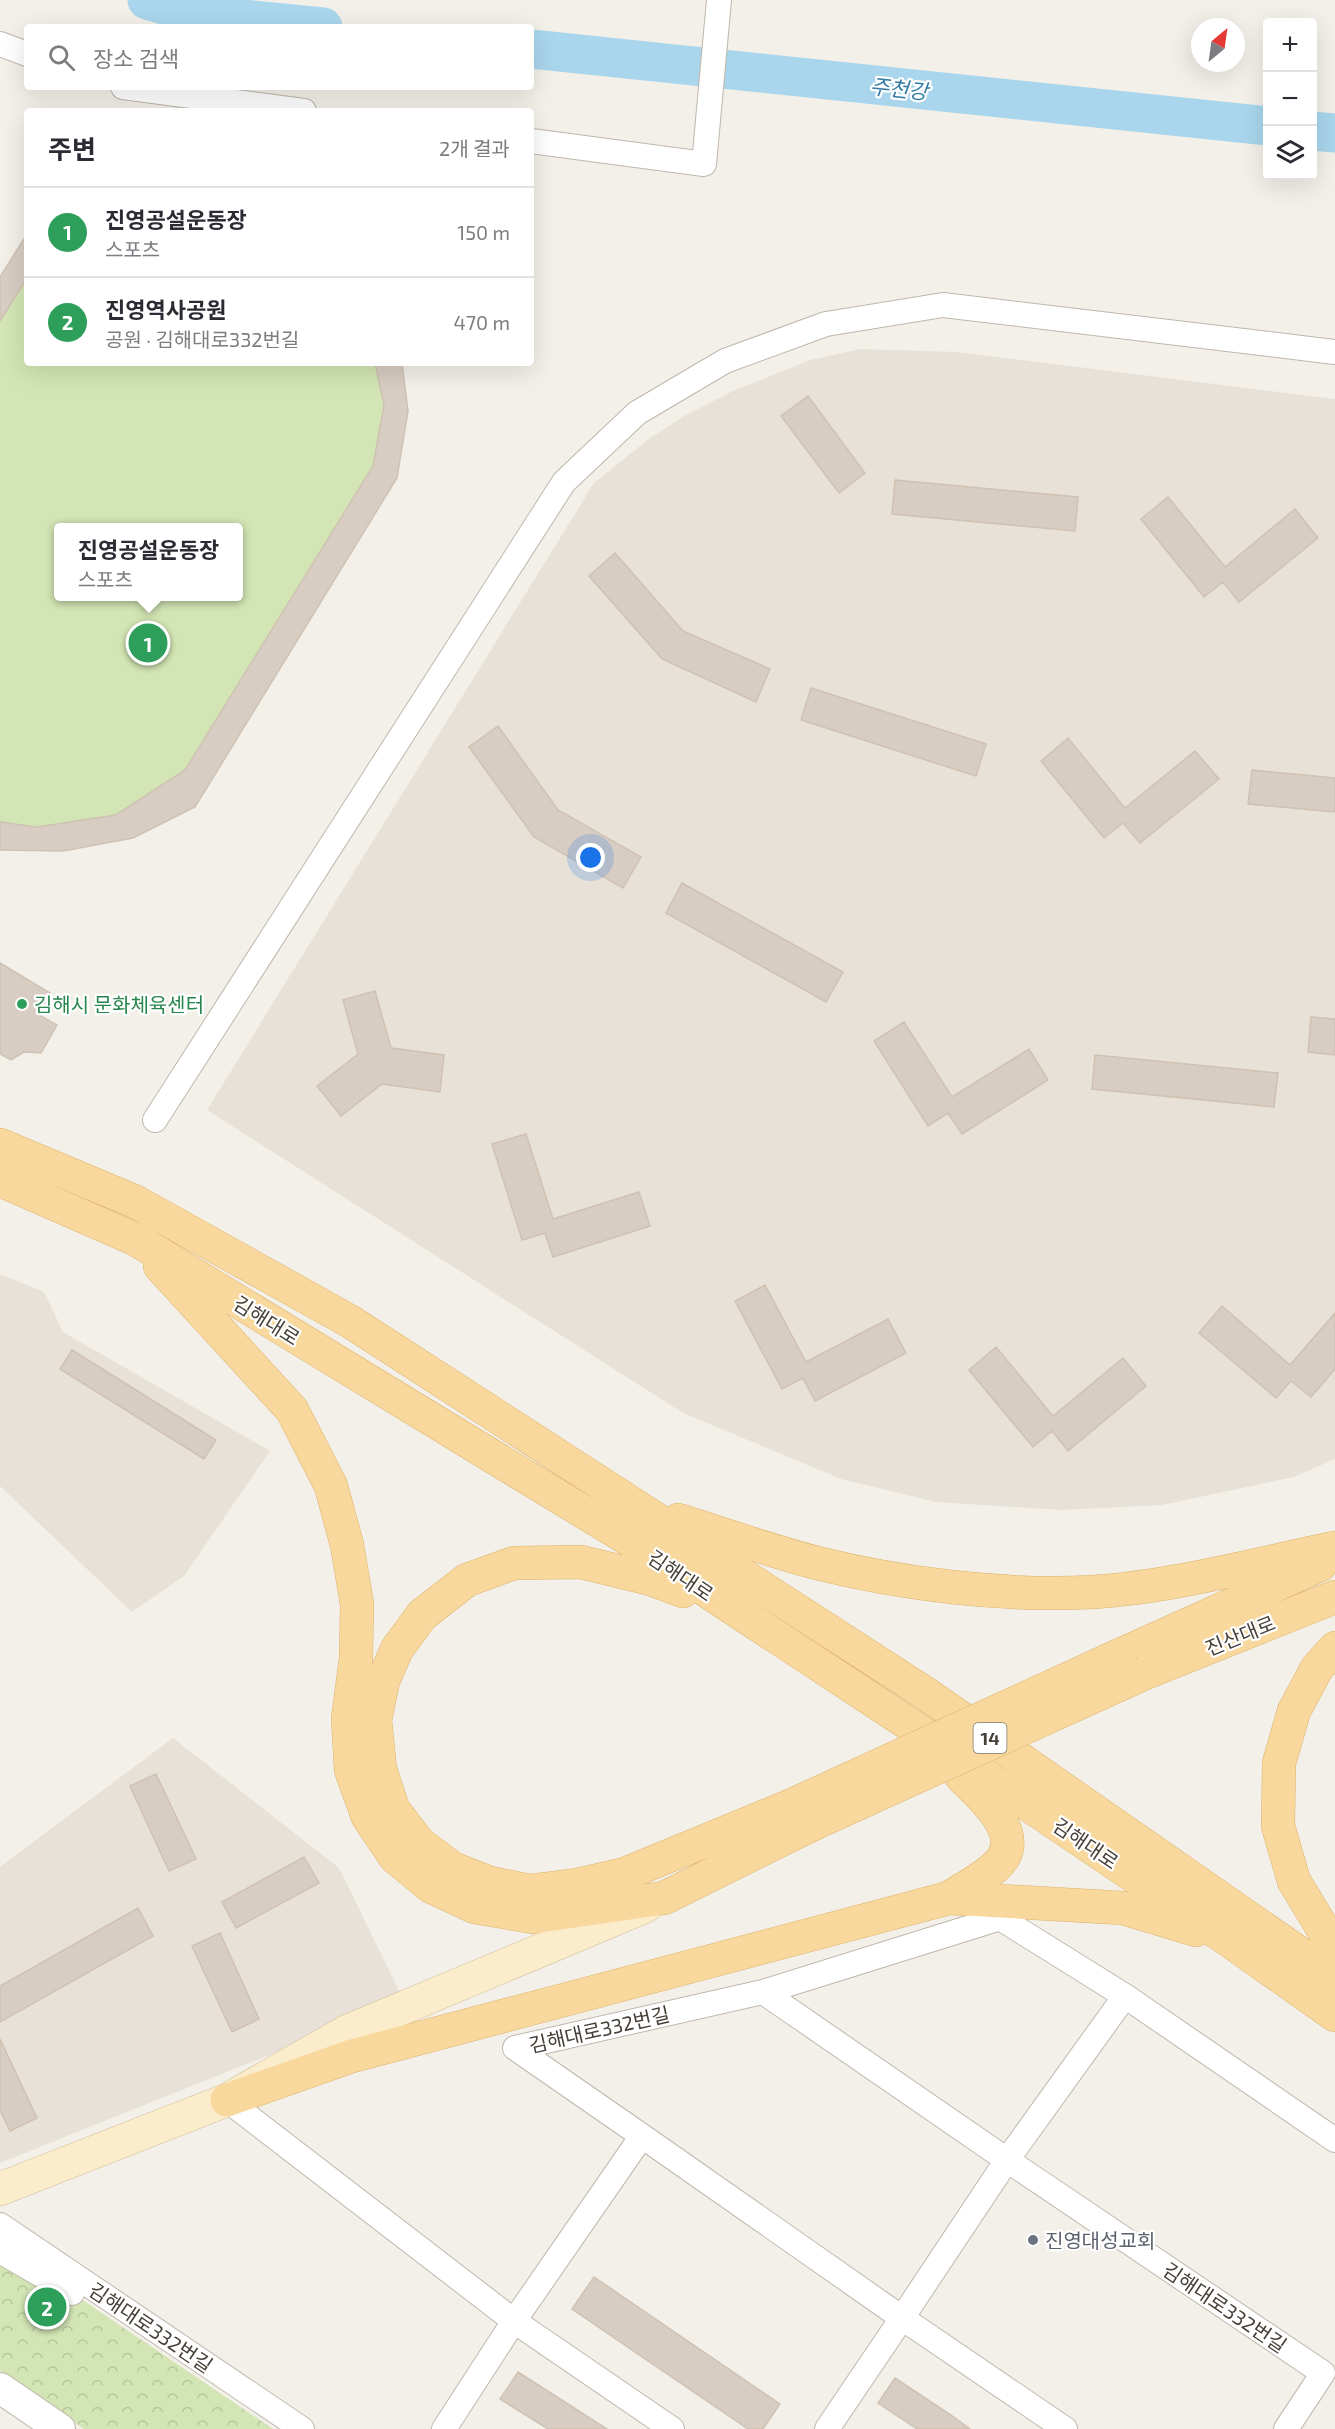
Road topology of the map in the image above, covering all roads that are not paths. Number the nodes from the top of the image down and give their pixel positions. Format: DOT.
graph roads {
  1 [pos="719,0"];
  2 [pos="0,44"];
  3 [pos="24,53"];
  4 [pos="146,90"];
  5 [pos="281,108"];
  6 [pos="534,141"];
  7 [pos="1335,352"];
  8 [pos="155,1120"];
  9 [pos="0,1145"];
  10 [pos="0,1179"];
  11 [pos="137,1240"];
  12 [pos="638,1508"];
  13 [pos="1335,1548"];
  14 [pos="1335,1558"];
  15 [pos="1335,1597"];
  16 [pos="728,1607"];
  17 [pos="1335,1648"];
  18 [pos="1133,1664"];
  19 [pos="909,1724"];
  20 [pos="802,1815"];
  21 [pos="664,1898"];
  22 [pos="949,1898"];
  23 [pos="1227,1939"];
  24 [pos="1335,1949"];
  25 [pos="1335,1978"];
  26 [pos="763,1992"];
  27 [pos="1125,1996"];
  28 [pos="1335,2015"];
  29 [pos="227,2100"];
  30 [pos="642,2136"];
  31 [pos="1335,2140"];
  32 [pos="1007,2160"];
  33 [pos="0,2189"];
  34 [pos="0,2225"];
  35 [pos="0,2252"];
  36 [pos="80,2279"];
  37 [pos="902,2318"];
  38 [pos="514,2321"];
  39 [pos="1331,2371"];
  40 [pos="0,2388"];
  41 [pos="60,2429"];
  42 [pos="302,2429"];
  43 [pos="444,2429"];
  44 [pos="672,2429"];
  45 [pos="827,2429"];
  46 [pos="1065,2429"];
  47 [pos="1286,2429"];
  1 -- 6 [label="street"];
  2 -- 3 [label="street"];
  4 -- 5 [label="street"];
  7 -- 8 [label="street"];
  9 -- 12 [label="main road, 김해대로"];
  10 -- 11 [label="main road, 김해대로"];
  11 -- 16 [label="main road, 김해대로"];
  11 -- 21 [label="main road"];
  12 -- 13 [label="main road"];
  12 -- 25 [label="main road, 김해대로 / 14"];
  14 -- 18 [label="main road"];
  15 -- 18 [label="main road, 진산대로"];
  16 -- 19 [label="main road, 김해대로 / 14"];
  16 -- 20 [label="main road"];
  17 -- 24 [label="main road"];
  18 -- 20 [label="main road, bridge"];
  19 -- 22 [label="main road"];
  19 -- 23 [label="main road, 김해대로 / 14"];
  20 -- 21 [label="main road"];
  21 -- 29 [label="main road"];
  22 -- 23 [label="main road"];
  22 -- 29 [label="main road"];
  23 -- 28 [label="main road, 김해대로 / 14"];
  26 -- 27 [label="street, 김해대로332번길"];
  26 -- 30 [label="street, 김해대로332번길"];
  26 -- 32 [label="street, 김해대로332번길"];
  27 -- 31 [label="street, 김해대로332번길"];
  27 -- 32 [label="street"];
  29 -- 33 [label="main road"];
  29 -- 38 [label="street"];
  30 -- 37 [label="street, 김해대로332번길"];
  30 -- 38 [label="street"];
  32 -- 37 [label="street"];
  32 -- 39 [label="street, 김해대로332번길"];
  34 -- 36 [label="street, 김해대로332번길"];
  35 -- 36 [label="street"];
  36 -- 42 [label="street, 김해대로332번길"];
  37 -- 45 [label="street"];
  37 -- 46 [label="street, 김해대로332번길"];
  38 -- 43 [label="street"];
  38 -- 44 [label="street"];
  39 -- 47 [label="street, 김해대로332번길"];
  40 -- 41 [label="street"];
}
